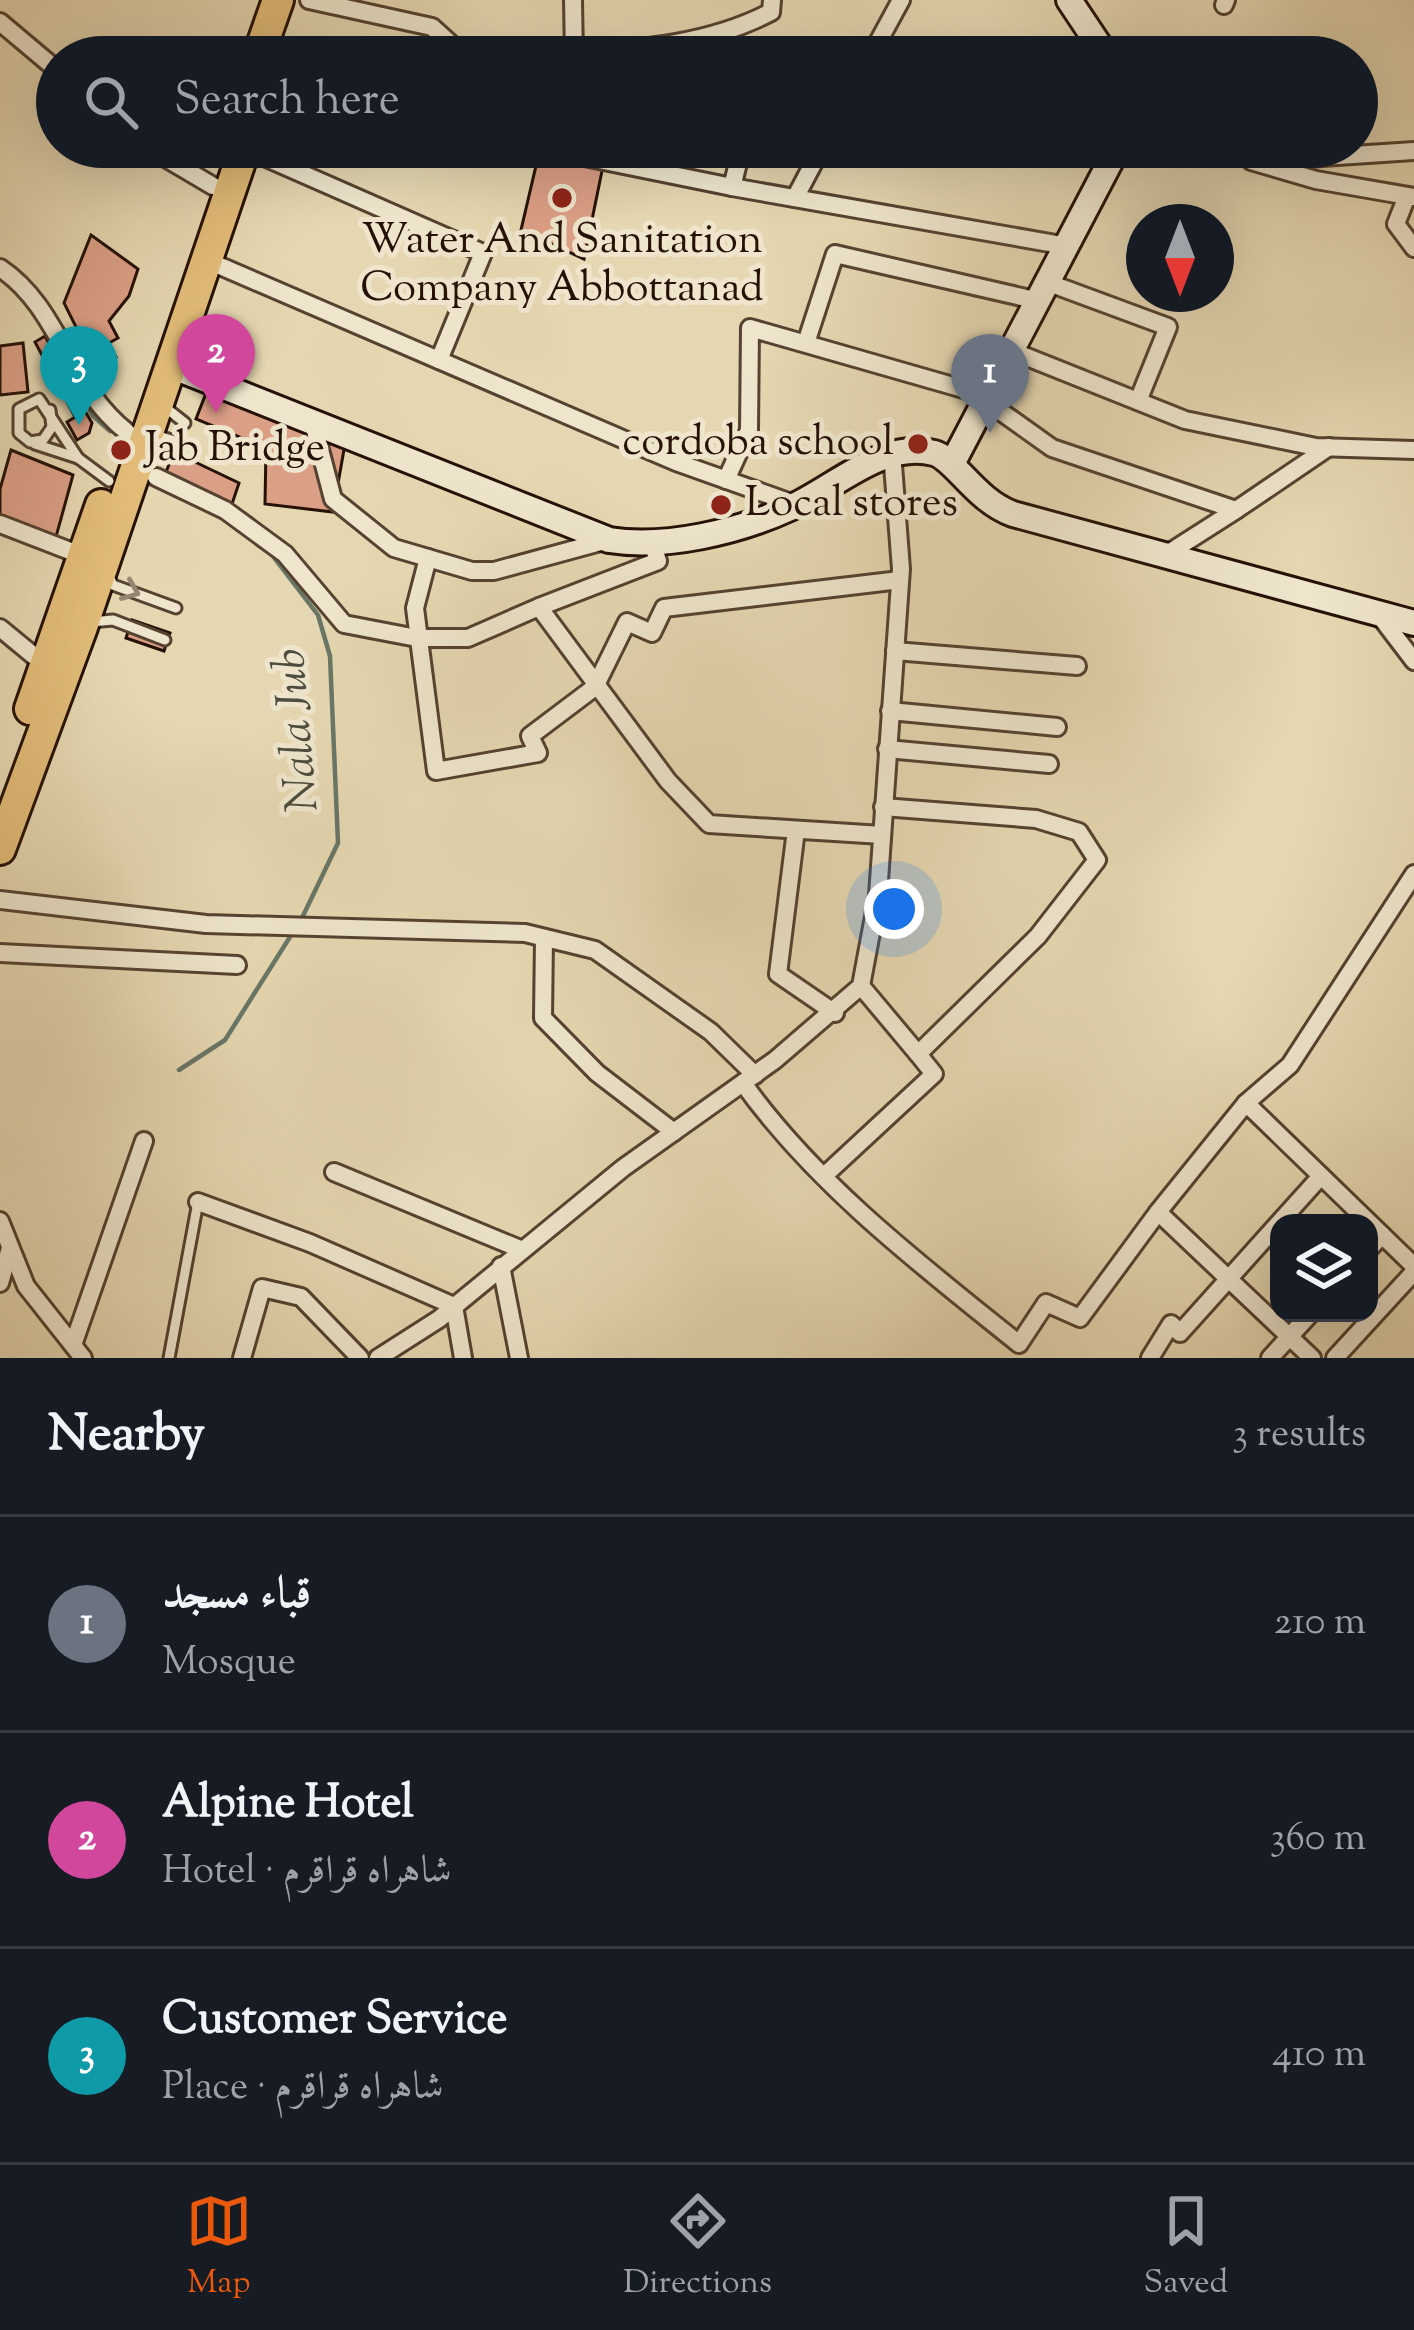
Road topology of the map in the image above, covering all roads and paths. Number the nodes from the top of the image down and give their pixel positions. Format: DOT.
graph roads {
  1 [pos="278,0"];
  2 [pos="297,0"];
  3 [pos="309,0"];
  4 [pos="573,0"];
  5 [pos="772,0"];
  6 [pos="901,0"];
  7 [pos="1069,0"];
  8 [pos="0,22"];
  9 [pos="265,36"];
  10 [pos="285,36"];
  11 [pos="442,36"];
  12 [pos="574,36"];
  13 [pos="707,36"];
  14 [pos="881,36"];
  15 [pos="1093,36"];
  16 [pos="36,55"];
  17 [pos="1414,151"];
  18 [pos="1378,153"];
  19 [pos="183,168"];
  20 [pos="219,168"];
  21 [pos="237,168"];
  22 [pos="291,168"];
  23 [pos="636,168"];
  24 [pos="737,168"];
  25 [pos="811,168"];
  26 [pos="1107,168"];
  27 [pos="1274,168"];
  28 [pos="213,186"];
  29 [pos="732,188"];
  30 [pos="1411,196"];
  31 [pos="795,198"];
  32 [pos="1067,246"];
  33 [pos="1414,248"];
  34 [pos="206,260"];
  35 [pos="0,271"];
  36 [pos="1044,292"];
  37 [pos="806,343"];
  38 [pos="1012,351"];
  39 [pos="439,360"];
  40 [pos="165,378"];
  41 [pos="987,399"];
  42 [pos="1138,401"];
  43 [pos="50,410"];
  44 [pos="185,423"];
  45 [pos="313,423"];
  46 [pos="30,442"];
  47 [pos="178,442"];
  48 [pos="1329,447"];
  49 [pos="1414,450"];
  50 [pos="892,452"];
  51 [pos="78,458"];
  52 [pos="130,458"];
  53 [pos="952,464"];
  54 [pos="726,480"];
  55 [pos="797,505"];
  56 [pos="1236,510"];
  57 [pos="0,524"];
  58 [pos="609,540"];
  59 [pos="652,542"];
  60 [pos="94,556"];
  61 [pos="1164,556"];
  62 [pos="428,558"];
  63 [pos="900,580"];
  64 [pos="176,608"];
  65 [pos="538,608"];
  66 [pos="1378,615"];
  67 [pos="1414,623"];
  68 [pos="82,627"];
  69 [pos="0,628"];
  70 [pos="417,638"];
  71 [pos="165,640"];
  72 [pos="895,651"];
  73 [pos="1414,661"];
  74 [pos="45,665"];
  75 [pos="1077,666"];
  76 [pos="596,687"];
  77 [pos="890,711"];
  78 [pos="1057,727"];
  79 [pos="887,748"];
  80 [pos="22,760"];
  81 [pos="1049,764"];
  82 [pos="0,794"];
  83 [pos="883,807"];
  84 [pos="796,830"];
  85 [pos="881,835"];
  86 [pos="0,849"];
  87 [pos="1414,874"];
  88 [pos="0,900"];
  89 [pos="544,938"];
  90 [pos="0,953"];
  91 [pos="237,965"];
  92 [pos="861,986"];
  93 [pos="835,1013"];
  94 [pos="919,1054"];
  95 [pos="749,1079"];
  96 [pos="1246,1102"];
  97 [pos="674,1132"];
  98 [pos="143,1142"];
  99 [pos="334,1172"];
  100 [pos="825,1175"];
  101 [pos="1321,1176"];
  102 [pos="198,1202"];
  103 [pos="1158,1213"];
  104 [pos="0,1221"];
  105 [pos="1382,1235"];
  106 [pos="1378,1240"];
  107 [pos="10,1247"];
  108 [pos="520,1250"];
  109 [pos="501,1266"];
  110 [pos="1414,1269"];
  111 [pos="1227,1278"];
  112 [pos="0,1283"];
  113 [pos="454,1306"];
  114 [pos="1303,1322"];
  115 [pos="1290,1336"];
  116 [pos="409,1349"];
  117 [pos="1015,1351"];
  118 [pos="78,1352"];
  119 [pos="169,1358"];
  120 [pos="242,1358"];
  121 [pos="360,1358"];
  122 [pos="378,1358"];
  123 [pos="463,1358"];
  124 [pos="519,1358"];
  125 [pos="1150,1358"];
  126 [pos="1270,1358"];
  127 [pos="1312,1358"];
  128 [pos="1335,1358"];
  1 -- 9 [label="highway"];
  2 -- 10 [label="highway"];
  3 -- 11 [label="street"];
  4 -- 12 [label="street"];
  5 -- 13 [label="street"];
  6 -- 14 [label="street"];
  7 -- 15 [label="street"];
  8 -- 16 [label="street"];
  17 -- 18 [label="street"];
  19 -- 28 [label="street"];
  20 -- 28 [label="highway"];
  21 -- 34 [label="highway"];
  22 -- 39 [label="street"];
  23 -- 29 [label="street"];
  24 -- 29 [label="street"];
  25 -- 31 [label="street"];
  26 -- 32 [label="street"];
  27 -- 30 [label="street"];
  28 -- 52 [label="highway"];
  29 -- 31 [label="street"];
  30 -- 33 [label="street"];
  31 -- 32 [label="street"];
  32 -- 36 [label="street"];
  34 -- 39 [label="street"];
  34 -- 40 [label="highway"];
  35 -- 52 [label="street"];
  36 -- 37 [label="street"];
  36 -- 38 [label="street"];
  36 -- 42 [label="street"];
  37 -- 41 [label="street"];
  37 -- 54 [label="street"];
  38 -- 41 [label="street"];
  38 -- 42 [label="street"];
  39 -- 54 [label="street"];
  40 -- 44 [label="lane"];
  40 -- 45 [label="street"];
  40 -- 52 [label="highway"];
  41 -- 53 [label="street"];
  41 -- 56 [label="street"];
  42 -- 48 [label="street"];
  43 -- 46 [label="lane"];
  43 -- 46 [label="lane"];
  43 -- 51 [label="lane"];
  45 -- 58 [label="street"];
  45 -- 62 [label="street"];
  46 -- 51 [label="lane"];
  47 -- 52 [label="lane"];
  48 -- 49 [label="street"];
  48 -- 56 [label="street"];
  50 -- 53 [label="street"];
  50 -- 55 [label="street"];
  50 -- 63 [label="street"];
  51 -- 52 [label="lane"];
  52 -- 60 [label="highway"];
  52 -- 70 [label="street"];
  53 -- 61 [label="street"];
  54 -- 55 [label="street"];
  55 -- 59 [label="street"];
  56 -- 61 [label="street"];
  57 -- 60 [label="street"];
  58 -- 59 [label="street"];
  58 -- 62 [label="street"];
  59 -- 65 [label="street"];
  60 -- 64 [label="lane, one-way"];
  60 -- 68 [label="highway"];
  60 -- 74 [label="highway"];
  61 -- 66 [label="street"];
  62 -- 70 [label="street"];
  63 -- 72 [label="street"];
  63 -- 76 [label="street"];
  65 -- 70 [label="street"];
  65 -- 76 [label="street"];
  66 -- 67 [label="street"];
  66 -- 73 [label="street"];
  68 -- 71 [label="lane"];
  68 -- 80 [label="highway"];
  69 -- 74 [label="street"];
  70 -- 76 [label="street"];
  72 -- 75 [label="street"];
  72 -- 77 [label="street"];
  74 -- 80 [label="highway"];
  76 -- 84 [label="street"];
  77 -- 78 [label="street"];
  77 -- 79 [label="street"];
  79 -- 81 [label="street"];
  79 -- 83 [label="street"];
  80 -- 82 [label="highway"];
  80 -- 86 [label="highway"];
  83 -- 85 [label="street"];
  83 -- 94 [label="street"];
  84 -- 85 [label="street"];
  84 -- 93 [label="street"];
  85 -- 92 [label="street"];
  87 -- 96 [label="street"];
  88 -- 89 [label="street"];
  89 -- 95 [label="street"];
  89 -- 97 [label="street"];
  90 -- 91 [label="street"];
  92 -- 93 [label="street"];
  92 -- 94 [label="street"];
  93 -- 95 [label="street"];
  94 -- 100 [label="street"];
  95 -- 97 [label="street"];
  95 -- 100 [label="street"];
  96 -- 101 [label="street"];
  96 -- 103 [label="street"];
  97 -- 108 [label="street"];
  98 -- 118 [label="street"];
  99 -- 108 [label="street"];
  100 -- 117 [label="street"];
  101 -- 105 [label="street"];
  101 -- 111 [label="street"];
  102 -- 113 [label="street"];
  102 -- 119 [label="lane"];
  103 -- 111 [label="street"];
  103 -- 117 [label="street"];
  104 -- 107 [label="street"];
  105 -- 106 [label="street"];
  105 -- 110 [label="street"];
  107 -- 112 [label="street"];
  107 -- 118 [label="street"];
  108 -- 109 [label="street"];
  109 -- 113 [label="street"];
  109 -- 124 [label="street"];
  110 -- 128 [label="street"];
  111 -- 115 [label="street"];
  111 -- 125 [label="street"];
  113 -- 116 [label="street"];
  113 -- 123 [label="street"];
  114 -- 115 [label="street"];
  115 -- 126 [label="street"];
  115 -- 127 [label="street"];
  116 -- 122 [label="street"];
  120 -- 121 [label="street"];
}
